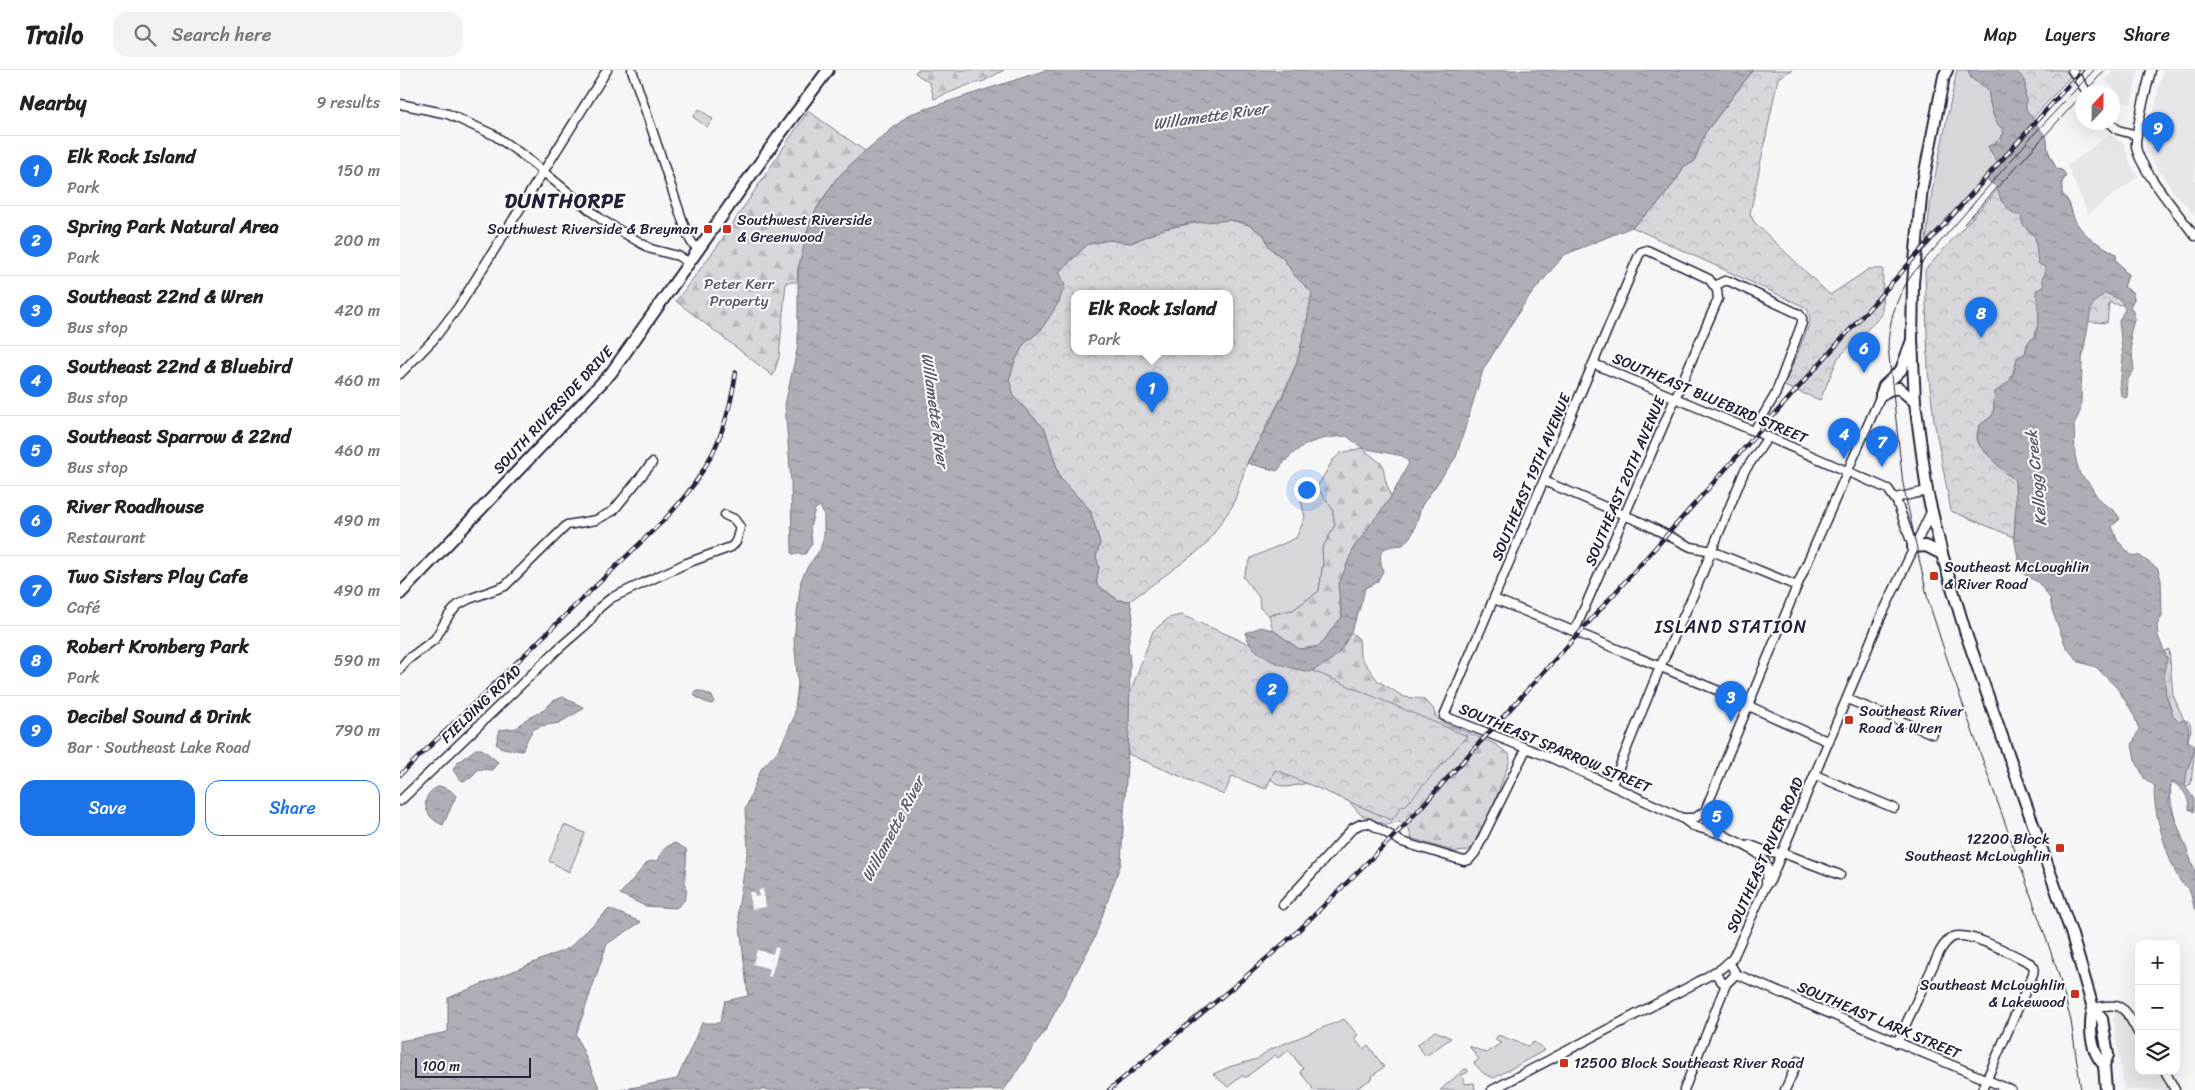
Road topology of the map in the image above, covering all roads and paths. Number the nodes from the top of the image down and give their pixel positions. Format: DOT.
graph roads {
  1 [pos="607,70"];
  2 [pos="632,70"];
  3 [pos="828,70"];
  4 [pos="2072,70"];
  5 [pos="2151,70"];
  6 [pos="1945,72"];
  7 [pos="2082,85"];
  8 [pos="400,104"];
  9 [pos="2118,130"];
  10 [pos="2137,135"];
  11 [pos="542,172"];
  12 [pos="2195,236"];
  13 [pos="699,250"];
  14 [pos="690,262"];
  15 [pos="1715,286"];
  16 [pos="1912,340"];
  17 [pos="1594,364"];
  18 [pos="400,374"];
  19 [pos="1881,395"];
  20 [pos="1674,398"];
  21 [pos="1916,402"];
  22 [pos="1754,431"];
  23 [pos="1768,437"];
  24 [pos="652,463"];
  25 [pos="1848,471"];
  26 [pos="1544,481"];
  27 [pos="1927,491"];
  28 [pos="1896,498"];
  29 [pos="1932,510"];
  30 [pos="725,515"];
  31 [pos="1625,516"];
  32 [pos="1913,547"];
  33 [pos="1712,551"];
  34 [pos="1942,554"];
  35 [pos="1796,586"];
  36 [pos="400,594"];
  37 [pos="1494,598"];
  38 [pos="1575,630"];
  39 [pos="1660,667"];
  40 [pos="400,669"];
  41 [pos="1847,699"];
  42 [pos="1747,705"];
  43 [pos="1444,716"];
  44 [pos="1933,734"];
  45 [pos="1828,742"];
  46 [pos="1526,749"];
  47 [pos="1815,775"];
  48 [pos="1612,785"];
  49 [pos="400,801"];
  50 [pos="1894,808"];
  51 [pos="1705,811"];
  52 [pos="1682,818"];
  53 [pos="1722,834"];
  54 [pos="1744,844"];
  55 [pos="1783,853"];
  56 [pos="1840,875"];
  57 [pos="1766,885"];
  58 [pos="1283,905"];
  59 [pos="1729,962"];
  60 [pos="1714,972"];
  61 [pos="1736,974"];
  62 [pos="1726,984"];
  63 [pos="2093,1008"];
  64 [pos="2137,1030"];
  65 [pos="1897,1043"];
  66 [pos="1798,1061"];
  67 [pos="2167,1075"];
  68 [pos="1986,1080"];
  69 [pos="1492,1090"];
  70 [pos="1684,1090"];
  71 [pos="1785,1090"];
  72 [pos="1982,1090"];
  73 [pos="2011,1090"];
  74 [pos="2106,1090"];
  75 [pos="2174,1090"];
  1 -- 11 [label="street"];
  2 -- 13 [label="street"];
  3 -- 13 [label="main road, SOUTH RIVERSIDE DRIVE"];
  4 -- 7 [label="street"];
  5 -- 10 [label="street"];
  6 -- 16 [label="main road"];
  8 -- 11 [label="street"];
  9 -- 10 [label="street"];
  10 -- 12 [label="street"];
  11 -- 14 [label="street"];
  11 -- 18 [label="street"];
  13 -- 14 [label="main road, SOUTH RIVERSIDE DRIVE"];
  14 -- 36 [label="main road, SOUTH RIVERSIDE DRIVE"];
  15 -- 17 [label="street, SOUTHEAST 19TH AVENUE"];
  15 -- 20 [label="street, SOUTHEAST 20TH AVENUE"];
  15 -- 22 [label="street"];
  16 -- 19 [label="main road"];
  16 -- 21 [label="main road"];
  17 -- 20 [label="street, SOUTHEAST BLUEBIRD STREET"];
  17 -- 26 [label="street, SOUTHEAST 19TH AVENUE"];
  19 -- 21 [label="main road"];
  19 -- 25 [label="street"];
  20 -- 22 [label="street, SOUTHEAST BLUEBIRD STREET"];
  20 -- 31 [label="street, SOUTHEAST 20TH AVENUE"];
  21 -- 27 [label="main road"];
  22 -- 23 [label="street, SOUTHEAST BLUEBIRD STREET"];
  23 -- 25 [label="street, SOUTHEAST BLUEBIRD STREET"];
  23 -- 33 [label="street"];
  24 -- 40 [label="street"];
  25 -- 28 [label="street, SOUTHEAST BLUEBIRD STREET"];
  25 -- 35 [label="street"];
  26 -- 31 [label="street"];
  26 -- 37 [label="street, SOUTHEAST 19TH AVENUE"];
  27 -- 28 [label="street"];
  27 -- 29 [label="main road"];
  28 -- 32 [label="street"];
  29 -- 32 [label="street, SOUTHEAST RIVER ROAD"];
  29 -- 34 [label="main road"];
  30 -- 49 [label="street, FIELDING ROAD"];
  31 -- 33 [label="street"];
  31 -- 38 [label="street, SOUTHEAST 20TH AVENUE"];
  32 -- 34 [label="main road"];
  32 -- 41 [label="street, SOUTHEAST RIVER ROAD"];
  33 -- 35 [label="street"];
  33 -- 39 [label="street"];
  34 -- 63 [label="main road"];
  35 -- 42 [label="street"];
  37 -- 38 [label="street"];
  37 -- 43 [label="street, SOUTHEAST 19TH AVENUE"];
  38 -- 39 [label="street"];
  39 -- 42 [label="street"];
  39 -- 48 [label="street"];
  41 -- 44 [label="street"];
  41 -- 45 [label="street, SOUTHEAST RIVER ROAD"];
  42 -- 45 [label="street"];
  42 -- 51 [label="street"];
  43 -- 46 [label="street, SOUTHEAST SPARROW STREET"];
  45 -- 47 [label="street, SOUTHEAST RIVER ROAD"];
  46 -- 48 [label="street, SOUTHEAST SPARROW STREET"];
  46 -- 58 [label="street"];
  47 -- 50 [label="street"];
  47 -- 55 [label="street, SOUTHEAST RIVER ROAD"];
  48 -- 52 [label="street, SOUTHEAST SPARROW STREET"];
  51 -- 52 [label="street"];
  51 -- 53 [label="street, SOUTHEAST SPARROW STREET"];
  52 -- 53 [label="street, SOUTHEAST SPARROW STREET"];
  53 -- 54 [label="street, SOUTHEAST SPARROW STREET"];
  54 -- 55 [label="street"];
  54 -- 57 [label="street, SOUTHEAST SPARROW STREET"];
  55 -- 56 [label="street"];
  55 -- 57 [label="street, SOUTHEAST RIVER ROAD"];
  57 -- 59 [label="street, SOUTHEAST RIVER ROAD"];
  59 -- 60 [label="street, SOUTHEAST RIVER ROAD"];
  59 -- 61 [label="street"];
  60 -- 62 [label="street"];
  60 -- 69 [label="street, SOUTHEAST RIVER ROAD"];
  61 -- 62 [label="street"];
  61 -- 65 [label="street, SOUTHEAST LARK STREET"];
  62 -- 70 [label="street"];
  63 -- 64 [label="street"];
  63 -- 74 [label="main road"];
  65 -- 68 [label="street, SOUTHEAST LARK STREET"];
  65 -- 68 [label="street"];
  66 -- 71 [label="street"];
  67 -- 75 [label="street"];
  68 -- 72 [label="street"];
  68 -- 73 [label="street, SOUTHEAST LARK STREET"];
}
